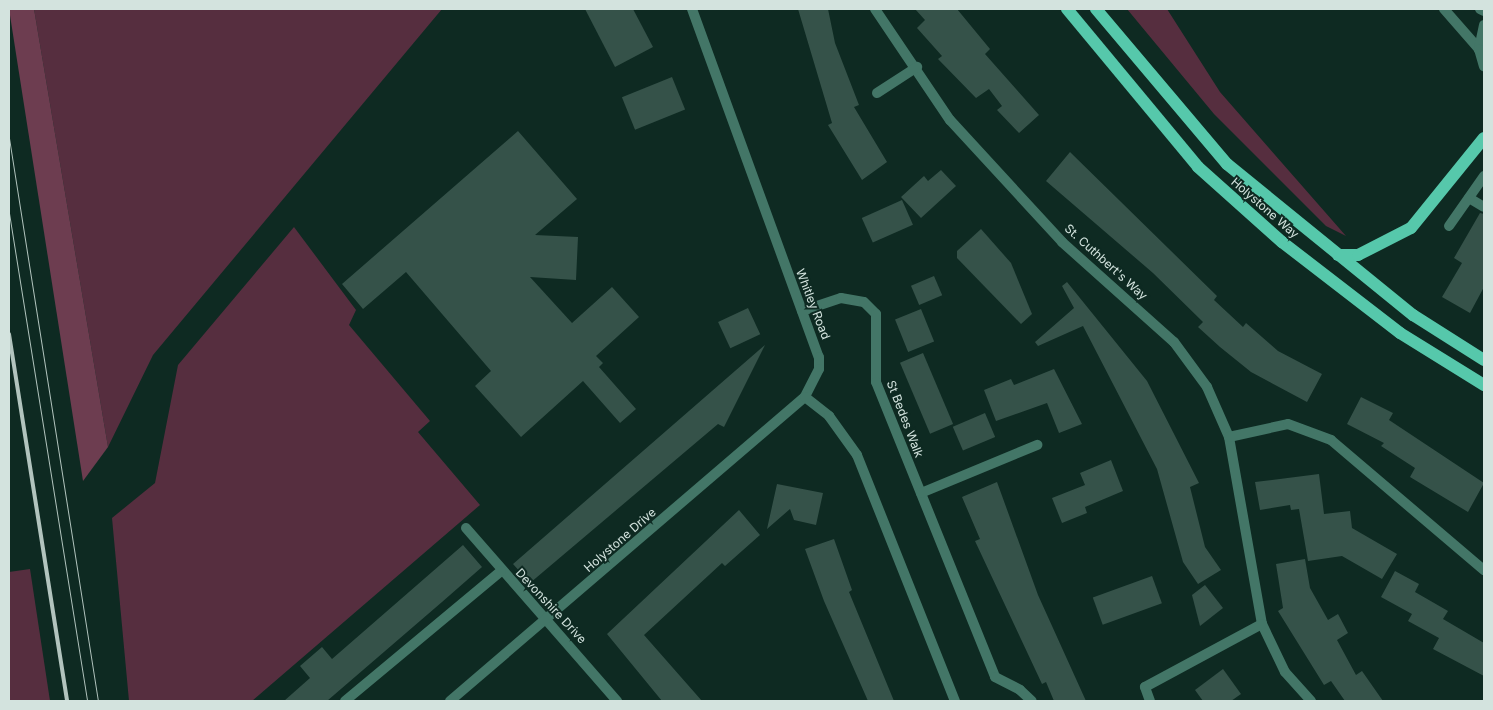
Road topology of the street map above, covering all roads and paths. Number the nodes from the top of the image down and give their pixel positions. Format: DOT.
graph roads {
  1 [pos="692,9"];
  2 [pos="875,9"];
  3 [pos="1067,9"];
  4 [pos="1096,9"];
  5 [pos="1444,9"];
  6 [pos="1480,9"];
  7 [pos="1484,11"];
  8 [pos="1484,25"];
  9 [pos="1479,48"];
  10 [pos="1484,66"];
  11 [pos="916,67"];
  12 [pos="877,93"];
  13 [pos="1484,138"];
  14 [pos="1484,176"];
  15 [pos="1469,198"];
  16 [pos="1484,207"];
  17 [pos="1449,226"];
  18 [pos="1338,255"];
  19 [pos="802,311"];
  20 [pos="1484,360"];
  21 [pos="1484,385"];
  22 [pos="805,397"];
  23 [pos="1229,437"];
  24 [pos="1037,446"];
  25 [pos="921,493"];
  26 [pos="466,528"];
  27 [pos="1484,570"];
  28 [pos="501,571"];
  29 [pos="547,620"];
  30 [pos="1262,624"];
  31 [pos="345,701"];
  32 [pos="450,701"];
  33 [pos="617,701"];
  34 [pos="955,701"];
  35 [pos="1032,701"];
  36 [pos="1150,701"];
  37 [pos="1311,701"];
  1 -- 19 [label="street, Whitley Road"];
  2 -- 11 [label="street, St. Cuthbert's Way"];
  3 -- 21 [label="main road, Holystone Way"];
  4 -- 18 [label="main road, Holystone Way"];
  5 -- 9 [label="street"];
  6 -- 7 [label="street"];
  8 -- 9 [label="street"];
  9 -- 10 [label="street"];
  11 -- 12 [label="street"];
  11 -- 23 [label="street, St. Cuthbert's Way"];
  13 -- 18 [label="main road"];
  14 -- 15 [label="street"];
  15 -- 16 [label="street"];
  15 -- 17 [label="street"];
  18 -- 20 [label="main road, Holystone Way"];
  19 -- 22 [label="street, Whitley Road"];
  19 -- 25 [label="street, St Bedes Walk"];
  22 -- 29 [label="street, Holystone Drive"];
  22 -- 34 [label="street"];
  23 -- 27 [label="street"];
  23 -- 30 [label="street, St. Cuthbert's Way"];
  24 -- 25 [label="street"];
  25 -- 35 [label="street, St Bedes Walk"];
  26 -- 28 [label="street, Devonshire Drive"];
  28 -- 29 [label="street, Devonshire Drive"];
  28 -- 31 [label="street"];
  29 -- 32 [label="street, Holystone Drive"];
  29 -- 33 [label="street, Devonshire Drive"];
  30 -- 36 [label="street"];
  30 -- 37 [label="street, St. Cuthbert's Way"];
}
